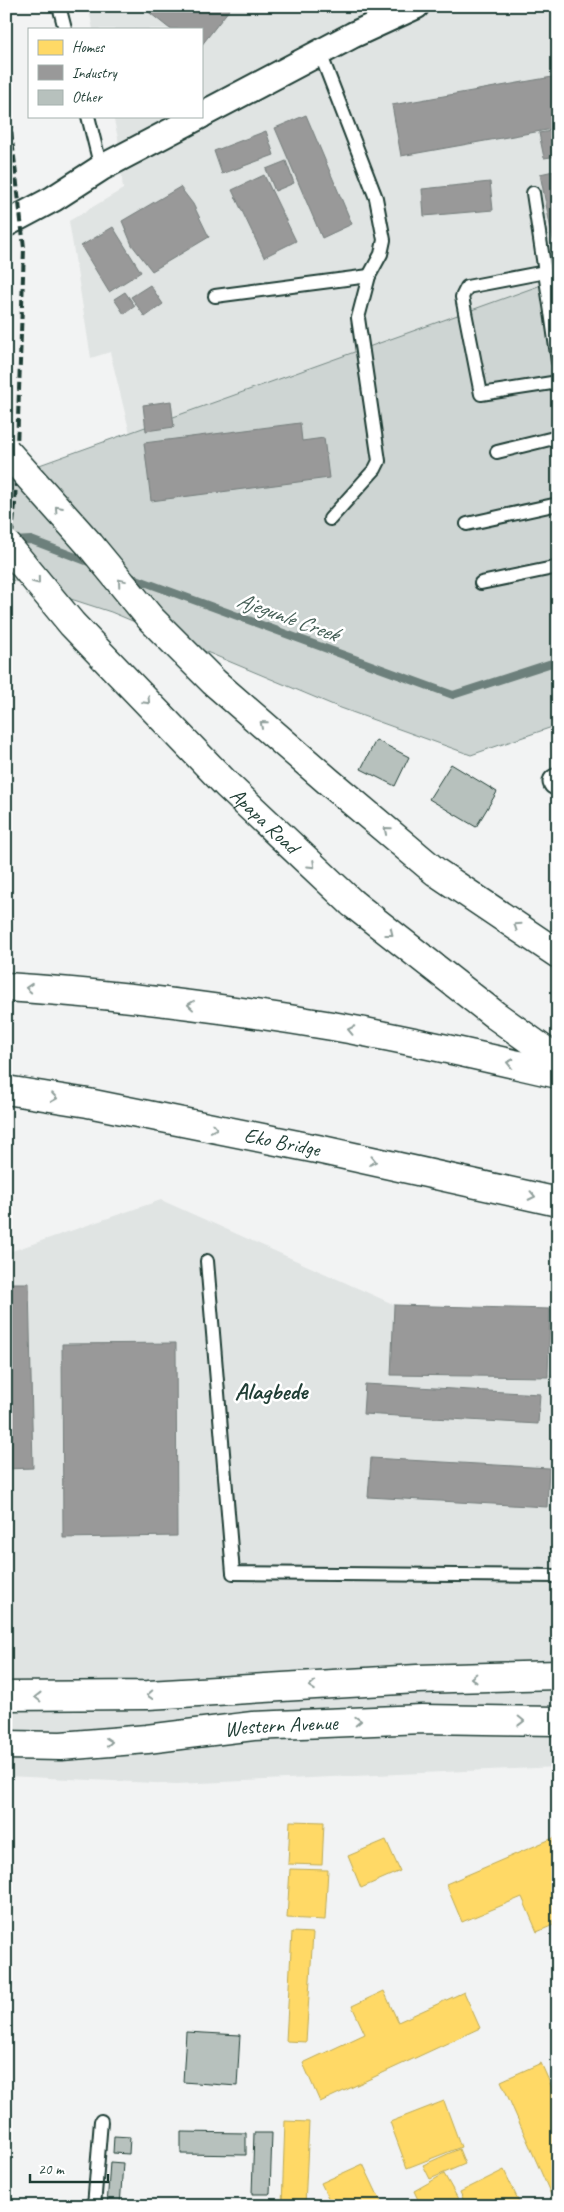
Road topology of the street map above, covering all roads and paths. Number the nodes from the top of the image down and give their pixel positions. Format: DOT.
graph roads {
  1 [pos="59,6"];
  2 [pos="416,6"];
  3 [pos="65,28"];
  4 [pos="320,53"];
  5 [pos="202,115"];
  6 [pos="88,118"];
  7 [pos="196,118"];
  8 [pos="101,168"];
  9 [pos="533,193"];
  10 [pos="6,224"];
  11 [pos="545,272"];
  12 [pos="369,276"];
  13 [pos="215,296"];
  14 [pos="554,311"];
  15 [pos="558,362"];
  16 [pos="558,382"];
  17 [pos="558,437"];
  18 [pos="6,451"];
  19 [pos="497,452"];
  20 [pos="558,504"];
  21 [pos="330,519"];
  22 [pos="467,524"];
  23 [pos="6,544"];
  24 [pos="558,567"];
  25 [pos="480,583"];
  26 [pos="558,954"];
  27 [pos="6,987"];
  28 [pos="558,1060"];
  29 [pos="558,1074"];
  30 [pos="6,1090"];
  31 [pos="558,1202"];
  32 [pos="207,1261"];
  33 [pos="558,1576"];
  34 [pos="558,1676"];
  35 [pos="6,1696"];
  36 [pos="558,1721"];
  37 [pos="6,1745"];
  38 [pos="101,2121"];
  39 [pos="94,2206"];
  1 -- 3 [label="lane"];
  2 -- 4 [label="street"];
  4 -- 5 [label="street"];
  4 -- 12 [label="lane"];
  6 -- 8 [label="lane"];
  7 -- 8 [label="street"];
  8 -- 10 [label="street"];
  9 -- 11 [label="lane"];
  11 -- 14 [label="lane"];
  11 -- 16 [label="lane"];
  12 -- 13 [label="lane"];
  12 -- 21 [label="lane"];
  14 -- 15 [label="lane"];
  17 -- 19 [label="lane"];
  26 -- 18 [label="main road, one-way, bridge"];
  20 -- 22 [label="lane"];
  23 -- 28 [label="main road, Apapa Road, one-way, bridge"];
  24 -- 25 [label="lane"];
  29 -- 27 [label="main road, one-way"];
  30 -- 31 [label="main road, Eko Bridge, one-way"];
  32 -- 33 [label="lane"];
  34 -- 35 [label="main road, Western Avenue, one-way"];
  37 -- 36 [label="main road, Western Avenue, one-way"];
  38 -- 39 [label="lane"];
}
